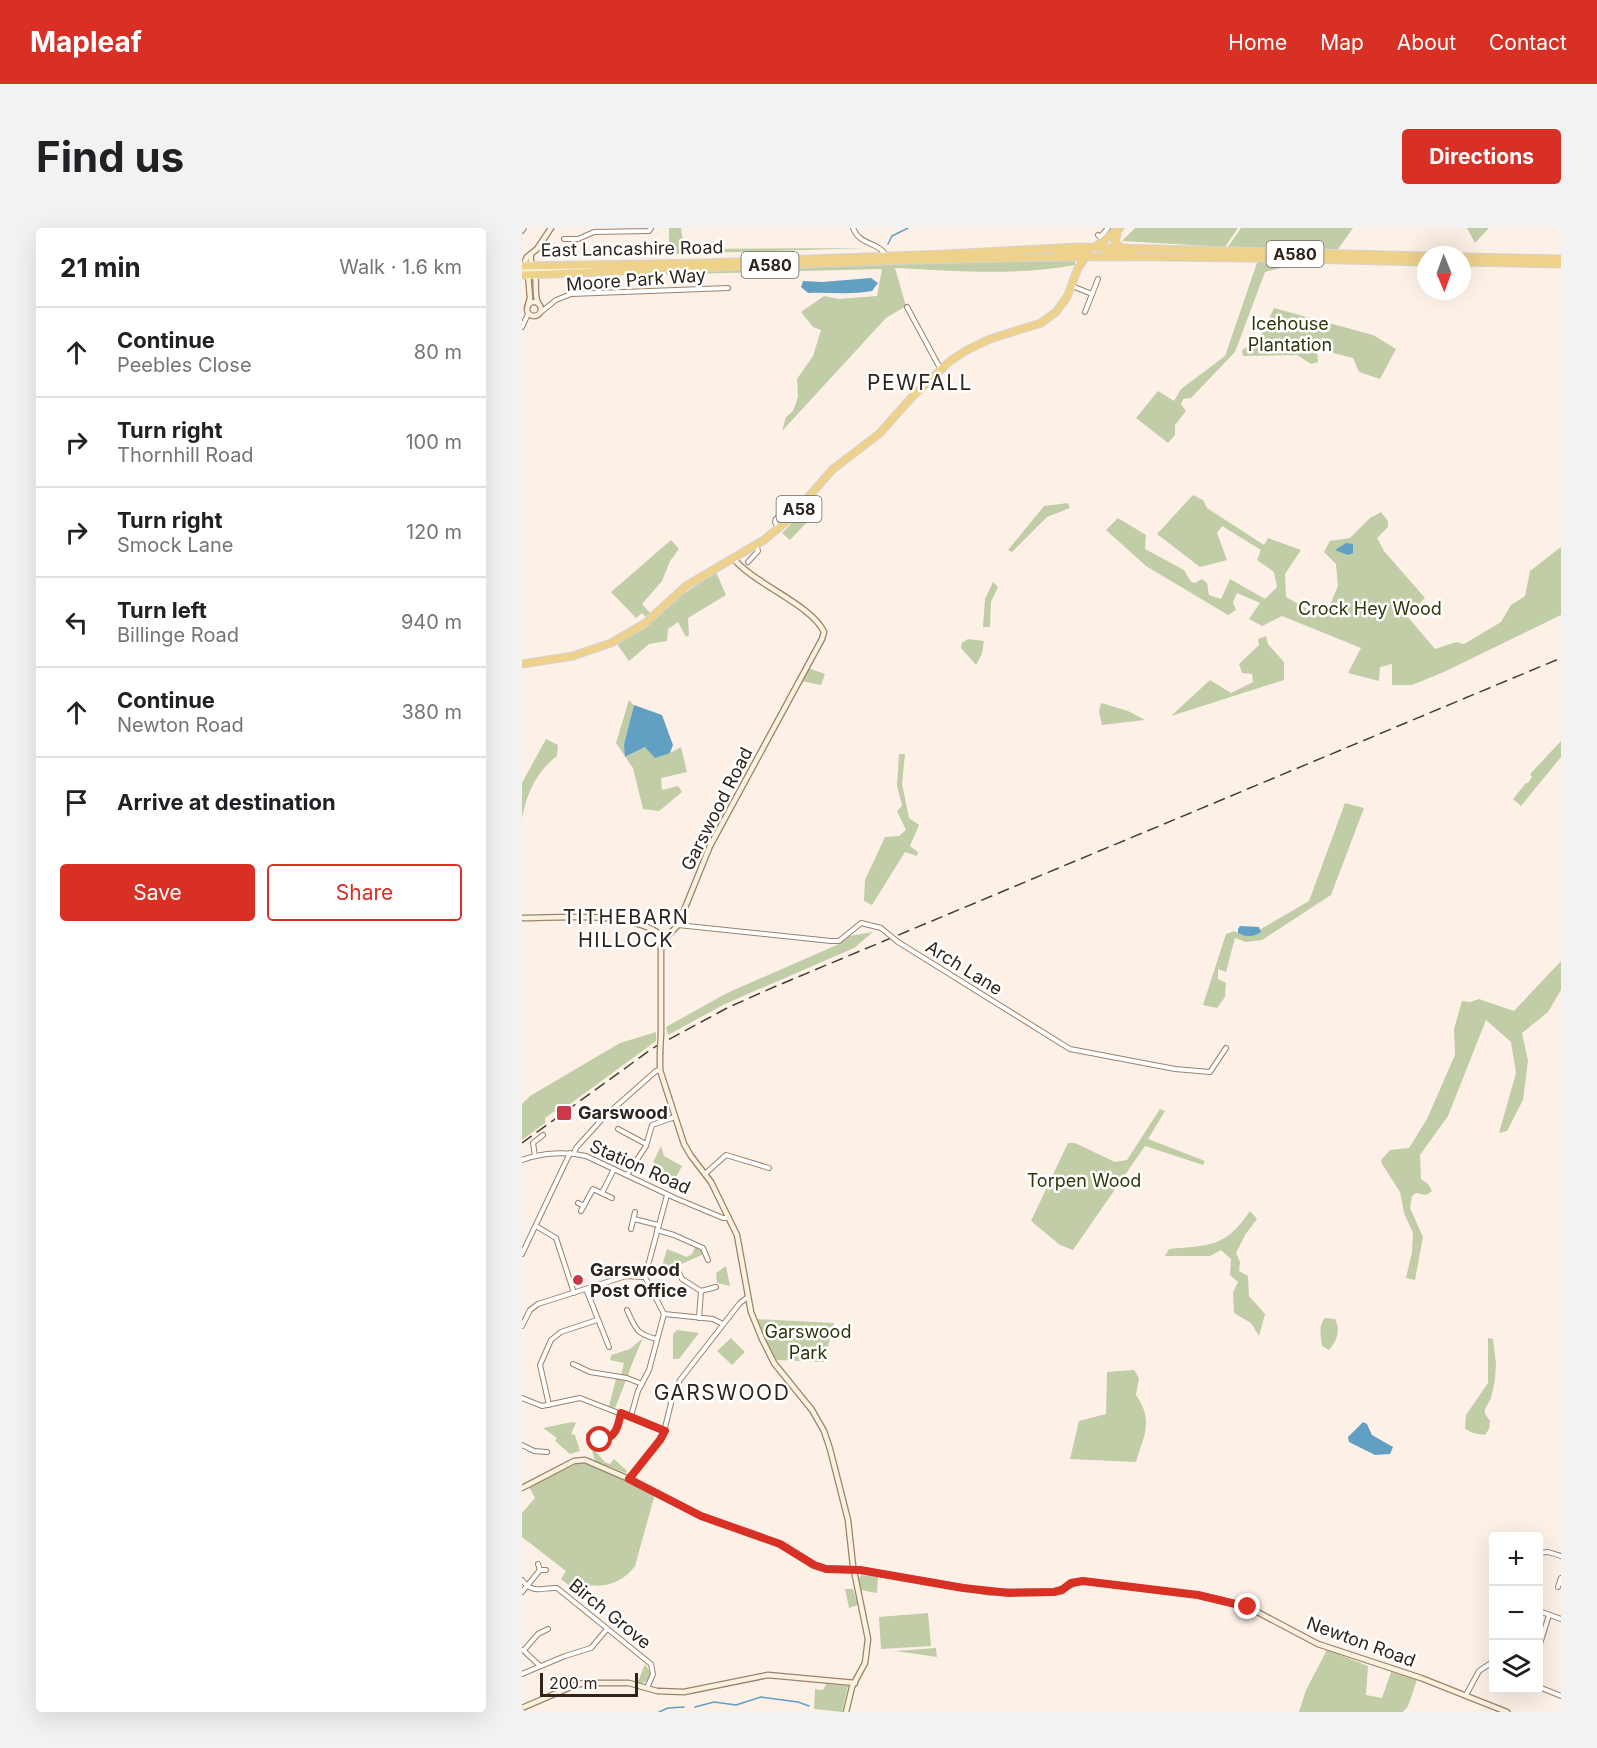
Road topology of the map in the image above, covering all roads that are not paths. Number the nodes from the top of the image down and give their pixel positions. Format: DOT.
graph roads {
  1 [pos="551,228"];
  2 [pos="651,228"];
  3 [pos="852,228"];
  4 [pos="1108,228"];
  5 [pos="594,230"];
  6 [pos="1120,230"];
  7 [pos="1098,235"];
  8 [pos="564,239"];
  9 [pos="1097,248"];
  10 [pos="1120,248"];
  11 [pos="1018,250"];
  12 [pos="1088,256"];
  13 [pos="1417,256"];
  14 [pos="890,257"];
  15 [pos="1072,257"];
  16 [pos="1149,257"];
  17 [pos="1471,257"];
  18 [pos="1561,259"];
  19 [pos="1417,262"];
  20 [pos="1471,262"];
  21 [pos="1561,264"];
  22 [pos="1078,269"];
  23 [pos="527,270"];
  24 [pos="1098,279"];
  25 [pos="1072,286"];
  26 [pos="728,288"];
  27 [pos="1092,294"];
  28 [pos="539,304"];
  29 [pos="547,306"];
  30 [pos="907,307"];
  31 [pos="526,309"];
  32 [pos="541,312"];
  33 [pos="1085,312"];
  34 [pos="533,317"];
  35 [pos="523,325"];
  36 [pos="940,368"];
  37 [pos="756,545"];
  38 [pos="734,559"];
  39 [pos="750,562"];
  40 [pos="522,664"];
  41 [pos="522,918"];
  42 [pos="678,925"];
  43 [pos="664,938"];
  44 [pos="1226,1048"];
  45 [pos="660,1070"];
  46 [pos="675,1117"];
  47 [pos="618,1129"];
  48 [pos="542,1138"];
  49 [pos="646,1144"];
  50 [pos="572,1153"];
  51 [pos="537,1156"];
  52 [pos="522,1160"];
  53 [pos="614,1168"];
  54 [pos="769,1168"];
  55 [pos="705,1174"];
  56 [pos="627,1175"];
  57 [pos="602,1193"];
  58 [pos="667,1195"];
  59 [pos="612,1198"];
  60 [pos="578,1203"];
  61 [pos="635,1212"];
  62 [pos="729,1218"];
  63 [pos="634,1219"];
  64 [pos="658,1225"];
  65 [pos="536,1226"];
  66 [pos="631,1229"];
  67 [pos="657,1230"];
  68 [pos="522,1254"];
  69 [pos="708,1260"];
  70 [pos="679,1273"];
  71 [pos="645,1277"];
  72 [pos="716,1288"];
  73 [pos="586,1289"];
  74 [pos="701,1291"];
  75 [pos="574,1293"];
  76 [pos="748,1297"];
  77 [pos="627,1309"];
  78 [pos="664,1314"];
  79 [pos="699,1318"];
  80 [pos="597,1320"];
  81 [pos="723,1324"];
  82 [pos="522,1326"];
  83 [pos="657,1339"];
  84 [pos="606,1341"];
  85 [pos="600,1344"];
  86 [pos="609,1347"];
  87 [pos="573,1364"];
  88 [pos="642,1384"];
  89 [pos="522,1398"];
  90 [pos="549,1404"];
  91 [pos="621,1413"];
  92 [pos="631,1416"];
  93 [pos="665,1431"];
  94 [pos="589,1435"];
  95 [pos="600,1440"];
  96 [pos="522,1445"];
  97 [pos="597,1446"];
  98 [pos="544,1454"];
  99 [pos="629,1479"];
  100 [pos="522,1488"];
  101 [pos="1543,1553"];
  102 [pos="1561,1556"];
  103 [pos="538,1564"];
  104 [pos="854,1569"];
  105 [pos="540,1570"];
  106 [pos="546,1570"];
  107 [pos="1561,1578"];
  108 [pos="522,1580"];
  109 [pos="527,1586"];
  110 [pos="1558,1587"];
  111 [pos="522,1592"];
  112 [pos="1543,1613"];
  113 [pos="1549,1615"];
  114 [pos="1561,1619"];
  115 [pos="548,1629"];
  116 [pos="607,1629"];
  117 [pos="1541,1640"];
  118 [pos="523,1650"];
  119 [pos="1489,1665"];
  120 [pos="540,1666"];
  121 [pos="522,1674"];
  122 [pos="855,1683"];
  123 [pos="647,1689"];
  124 [pos="1543,1689"];
  125 [pos="1466,1695"];
  126 [pos="1561,1696"];
  127 [pos="522,1708"];
  128 [pos="846,1712"];
  129 [pos="1507,1712"];
  1 -- 23 [label="street"];
  2 -- 5 [label="street"];
  3 -- 14 [label="street"];
  4 -- 7 [label="street"];
  5 -- 8 [label="street"];
  6 -- 9 [label="highway, A58"];
  6 -- 10 [label="highway"];
  9 -- 10 [label="highway, East Lancashire Road / A580"];
  9 -- 11 [label="highway, East Lancashire Road / A580"];
  9 -- 12 [label="highway, A58"];
  9 -- 16 [label="highway"];
  10 -- 13 [label="highway, East Lancashire Road / A580"];
  11 -- 12 [label="highway"];
  11 -- 14 [label="highway, East Lancashire Road / A580"];
  12 -- 15 [label="highway, East Lancashire Road / A580"];
  12 -- 16 [label="highway, East Lancashire Road / A580"];
  12 -- 22 [label="highway, A58"];
  14 -- 15 [label="highway, East Lancashire Road / A580"];
  14 -- 23 [label="highway, East Lancashire Road / A580"];
  14 -- 23 [label="highway, East Lancashire Road / A580"];
  15 -- 22 [label="highway"];
  16 -- 19 [label="highway, East Lancashire Road / A580"];
  17 -- 18 [label="highway"];
  20 -- 21 [label="highway"];
  22 -- 25 [label="highway, A58"];
  23 -- 28 [label="street"];
  23 -- 31 [label="street"];
  24 -- 27 [label="street"];
  25 -- 27 [label="street"];
  25 -- 36 [label="highway, A58"];
  26 -- 29 [label="street, Moore Park Way"];
  27 -- 33 [label="street"];
  28 -- 29 [label="street, Moore Park Way"];
  28 -- 31 [label="street"];
  28 -- 32 [label="street"];
  29 -- 32 [label="street, Moore Park Way"];
  30 -- 36 [label="street"];
  31 -- 34 [label="street"];
  31 -- 35 [label="street"];
  32 -- 34 [label="street"];
  34 -- 35 [label="street"];
  36 -- 37 [label="highway, A58"];
  37 -- 38 [label="highway, A58"];
  37 -- 39 [label="street"];
  38 -- 40 [label="highway, A58"];
  38 -- 42 [label="street, Garswood Road"];
  41 -- 43 [label="street"];
  42 -- 43 [label="street, Garswood Road"];
  42 -- 44 [label="street, Arch Lane, bridge"];
  43 -- 45 [label="street, bridge"];
  45 -- 46 [label="street"];
  45 -- 50 [label="street"];
  46 -- 49 [label="street"];
  46 -- 55 [label="street"];
  47 -- 49 [label="street"];
  48 -- 51 [label="street"];
  49 -- 56 [label="street"];
  50 -- 51 [label="street, Station Road"];
  50 -- 53 [label="street, Station Road"];
  50 -- 65 [label="street"];
  51 -- 52 [label="street, Station Road"];
  53 -- 56 [label="street, Station Road"];
  53 -- 57 [label="street"];
  54 -- 55 [label="street"];
  55 -- 62 [label="street"];
  56 -- 58 [label="street, Station Road"];
  57 -- 59 [label="street"];
  57 -- 60 [label="street"];
  58 -- 62 [label="street, Station Road"];
  58 -- 64 [label="street"];
  61 -- 63 [label="street"];
  62 -- 76 [label="street"];
  63 -- 64 [label="street"];
  63 -- 66 [label="street"];
  64 -- 67 [label="street"];
  65 -- 68 [label="street"];
  65 -- 75 [label="street"];
  67 -- 69 [label="street"];
  67 -- 71 [label="street"];
  70 -- 74 [label="street"];
  71 -- 73 [label="street"];
  71 -- 78 [label="street"];
  72 -- 74 [label="street"];
  73 -- 75 [label="street"];
  73 -- 80 [label="street"];
  74 -- 79 [label="street"];
  75 -- 82 [label="street"];
  76 -- 81 [label="street"];
  76 -- 104 [label="street"];
  77 -- 83 [label="street"];
  78 -- 79 [label="street"];
  78 -- 83 [label="street"];
  79 -- 81 [label="street"];
  80 -- 84 [label="street"];
  80 -- 90 [label="street"];
  81 -- 93 [label="street"];
  83 -- 88 [label="street"];
  84 -- 85 [label="street"];
  84 -- 86 [label="street"];
  87 -- 88 [label="street"];
  88 -- 92 [label="street"];
  89 -- 90 [label="street"];
  90 -- 91 [label="street"];
  91 -- 92 [label="street"];
  91 -- 95 [label="street"];
  92 -- 93 [label="street"];
  93 -- 99 [label="street"];
  94 -- 95 [label="street"];
  95 -- 97 [label="street"];
  96 -- 98 [label="street"];
  99 -- 100 [label="street, Newton Road"];
  99 -- 104 [label="street, Newton Road"];
  101 -- 102 [label="street"];
  103 -- 105 [label="street"];
  104 -- 122 [label="street"];
  104 -- 125 [label="street, Newton Road"];
  105 -- 106 [label="street"];
  105 -- 109 [label="street"];
  107 -- 110 [label="street"];
  108 -- 109 [label="street"];
  109 -- 111 [label="street"];
  109 -- 116 [label="street, Birch Grove"];
  112 -- 113 [label="street"];
  113 -- 114 [label="street"];
  113 -- 117 [label="street"];
  115 -- 118 [label="street"];
  116 -- 120 [label="street"];
  116 -- 123 [label="street, Birch Grove"];
  118 -- 120 [label="street"];
  119 -- 125 [label="street"];
  120 -- 121 [label="street"];
  122 -- 123 [label="street"];
  122 -- 128 [label="street"];
  123 -- 127 [label="street"];
  124 -- 126 [label="street"];
  125 -- 129 [label="street, Newton Road"];
}
